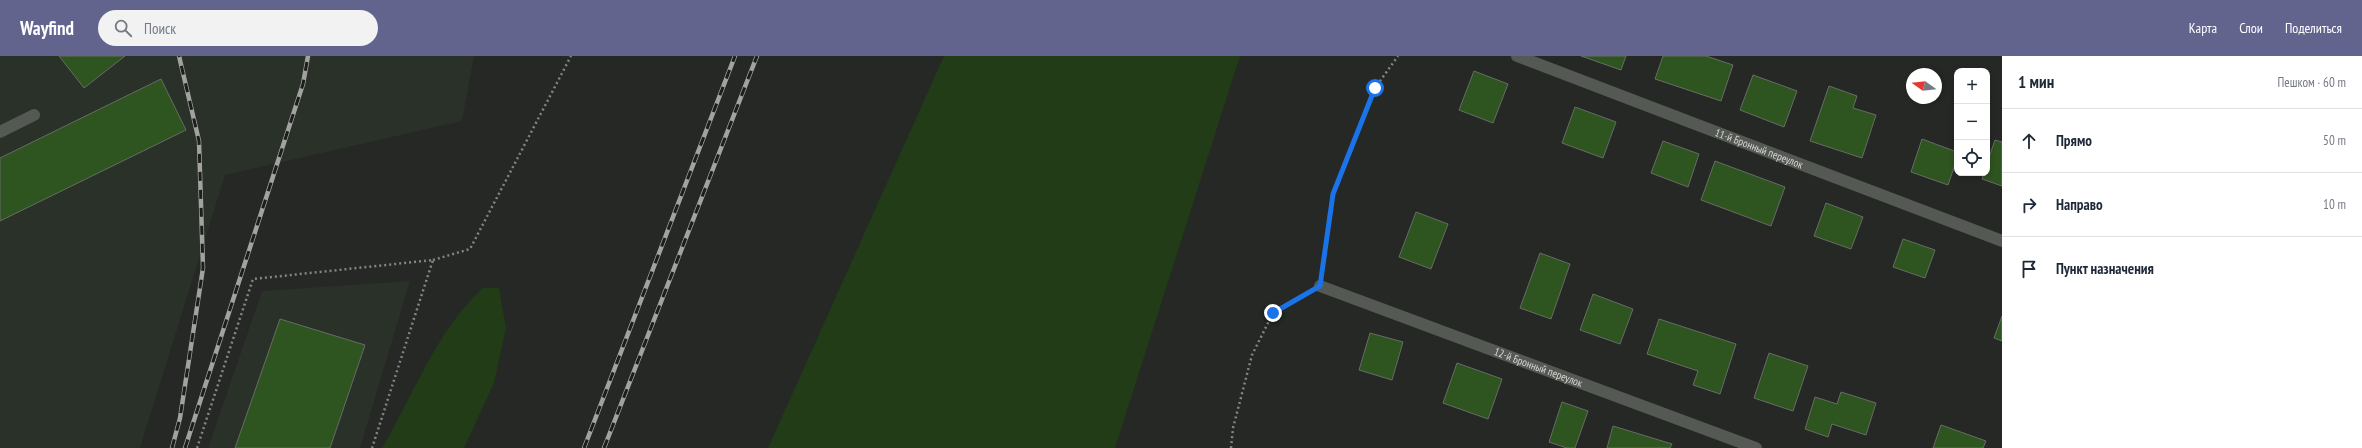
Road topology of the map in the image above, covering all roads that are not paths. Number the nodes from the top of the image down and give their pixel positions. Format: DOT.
graph roads {
  1 [pos="1517,56"];
  2 [pos="34,115"];
  3 [pos="0,132"];
  4 [pos="2002,241"];
  5 [pos="1320,286"];
  6 [pos="1756,448"];
  1 -- 4 [label="street, 11-й Бронный переулок"];
  2 -- 3 [label="street"];
  5 -- 6 [label="street, 12-й Бронный переулок"];
}
